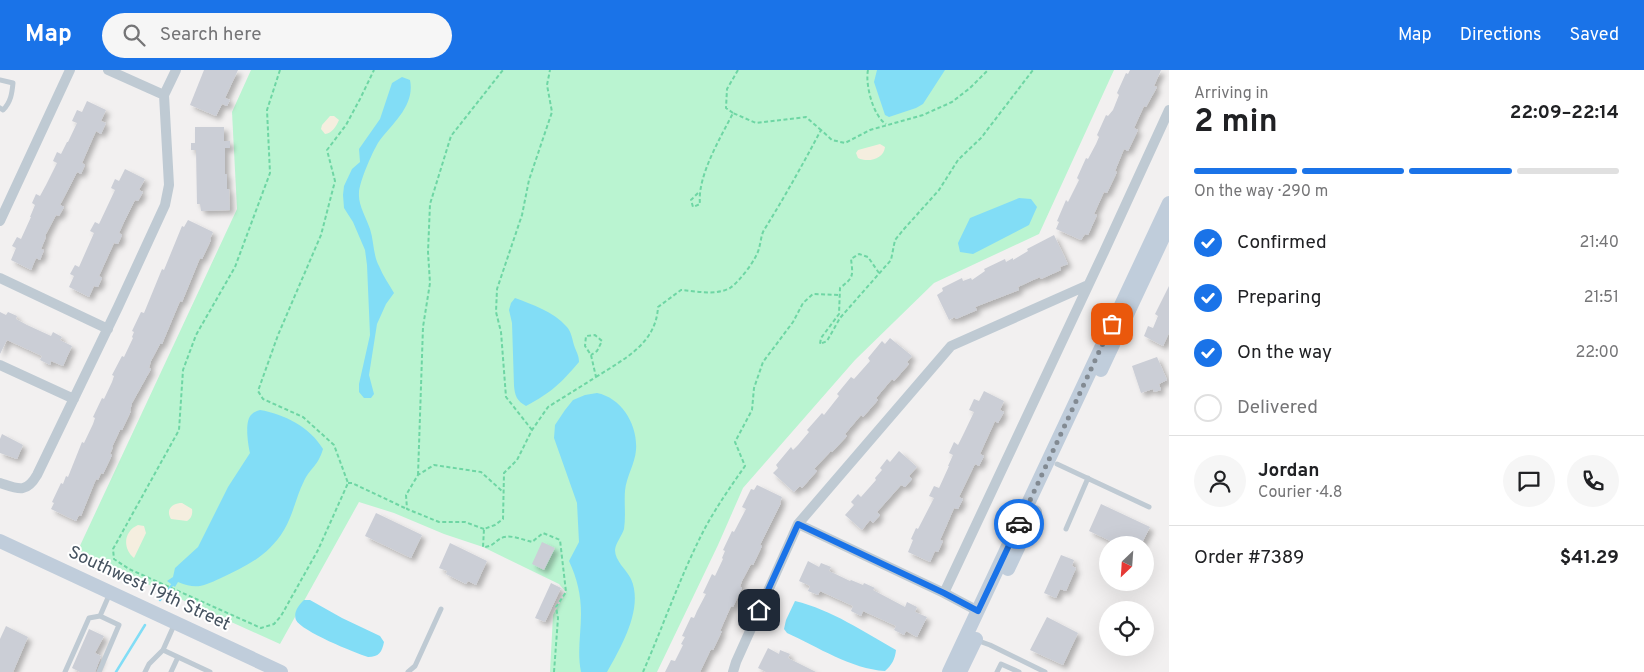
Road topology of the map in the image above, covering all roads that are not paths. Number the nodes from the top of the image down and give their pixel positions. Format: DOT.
graph roads {
  1 [pos="70,70"];
  2 [pos="108,70"];
  3 [pos="176,70"];
  4 [pos="0,80"];
  5 [pos="164,95"];
  6 [pos="0,108"];
  7 [pos="1169,110"];
  8 [pos="1169,203"];
  9 [pos="0,222"];
  10 [pos="1169,226"];
  11 [pos="0,278"];
  12 [pos="1088,285"];
  13 [pos="108,329"];
  14 [pos="0,365"];
  15 [pos="74,399"];
  16 [pos="1057,464"];
  17 [pos="1088,478"];
  18 [pos="0,483"];
  19 [pos="1149,507"];
  20 [pos="798,524"];
  21 [pos="1066,529"];
  22 [pos="0,541"];
  23 [pos="111,592"];
  24 [pos="944,593"];
  25 [pos="441,609"];
  26 [pos="978,611"];
  27 [pos="100,616"];
  28 [pos="175,622"];
  29 [pos="975,640"];
  30 [pos="163,650"];
  31 [pos="178,657"];
  32 [pos="415,669"];
  33 [pos="199,670"];
  34 [pos="66,672"];
  35 [pos="99,672"];
  36 [pos="145,672"];
  37 [pos="171,672"];
  38 [pos="210,672"];
  39 [pos="281,672"];
  40 [pos="408,672"];
  41 [pos="733,672"];
  42 [pos="949,672"];
  43 [pos="960,672"];
  44 [pos="997,672"];
  45 [pos="1019,672"];
  46 [pos="1045,672"];
  1 -- 9 [label="street"];
  2 -- 5 [label="street"];
  3 -- 5 [label="street"];
  4 -- 6 [label="lane"];
  5 -- 13 [label="street"];
  7 -- 12 [label="street"];
  8 -- 26 [label="main road"];
  10 -- 16 [label="main road"];
  11 -- 13 [label="street"];
  12 -- 20 [label="street"];
  12 -- 24 [label="street"];
  13 -- 15 [label="street"];
  14 -- 15 [label="street"];
  15 -- 18 [label="street"];
  16 -- 17 [label="lane"];
  16 -- 29 [label="main road"];
  17 -- 19 [label="lane"];
  17 -- 21 [label="lane"];
  20 -- 24 [label="street"];
  20 -- 41 [label="street"];
  22 -- 23 [label="main road, Southwest 19th Street"];
  23 -- 27 [label="lane"];
  23 -- 28 [label="main road, Southwest 19th Street"];
  24 -- 26 [label="street"];
  25 -- 32 [label="lane"];
  26 -- 42 [label="main road"];
  27 -- 34 [label="lane"];
  27 -- 35 [label="lane"];
  28 -- 30 [label="lane"];
  28 -- 39 [label="main road, Southwest 19th Street"];
  29 -- 43 [label="main road"];
  29 -- 46 [label="lane"];
  30 -- 31 [label="lane"];
  30 -- 36 [label="lane"];
  31 -- 33 [label="lane"];
  31 -- 37 [label="lane"];
  32 -- 40 [label="lane"];
  33 -- 38 [label="lane"];
  44 -- 45 [label="lane"];
}
